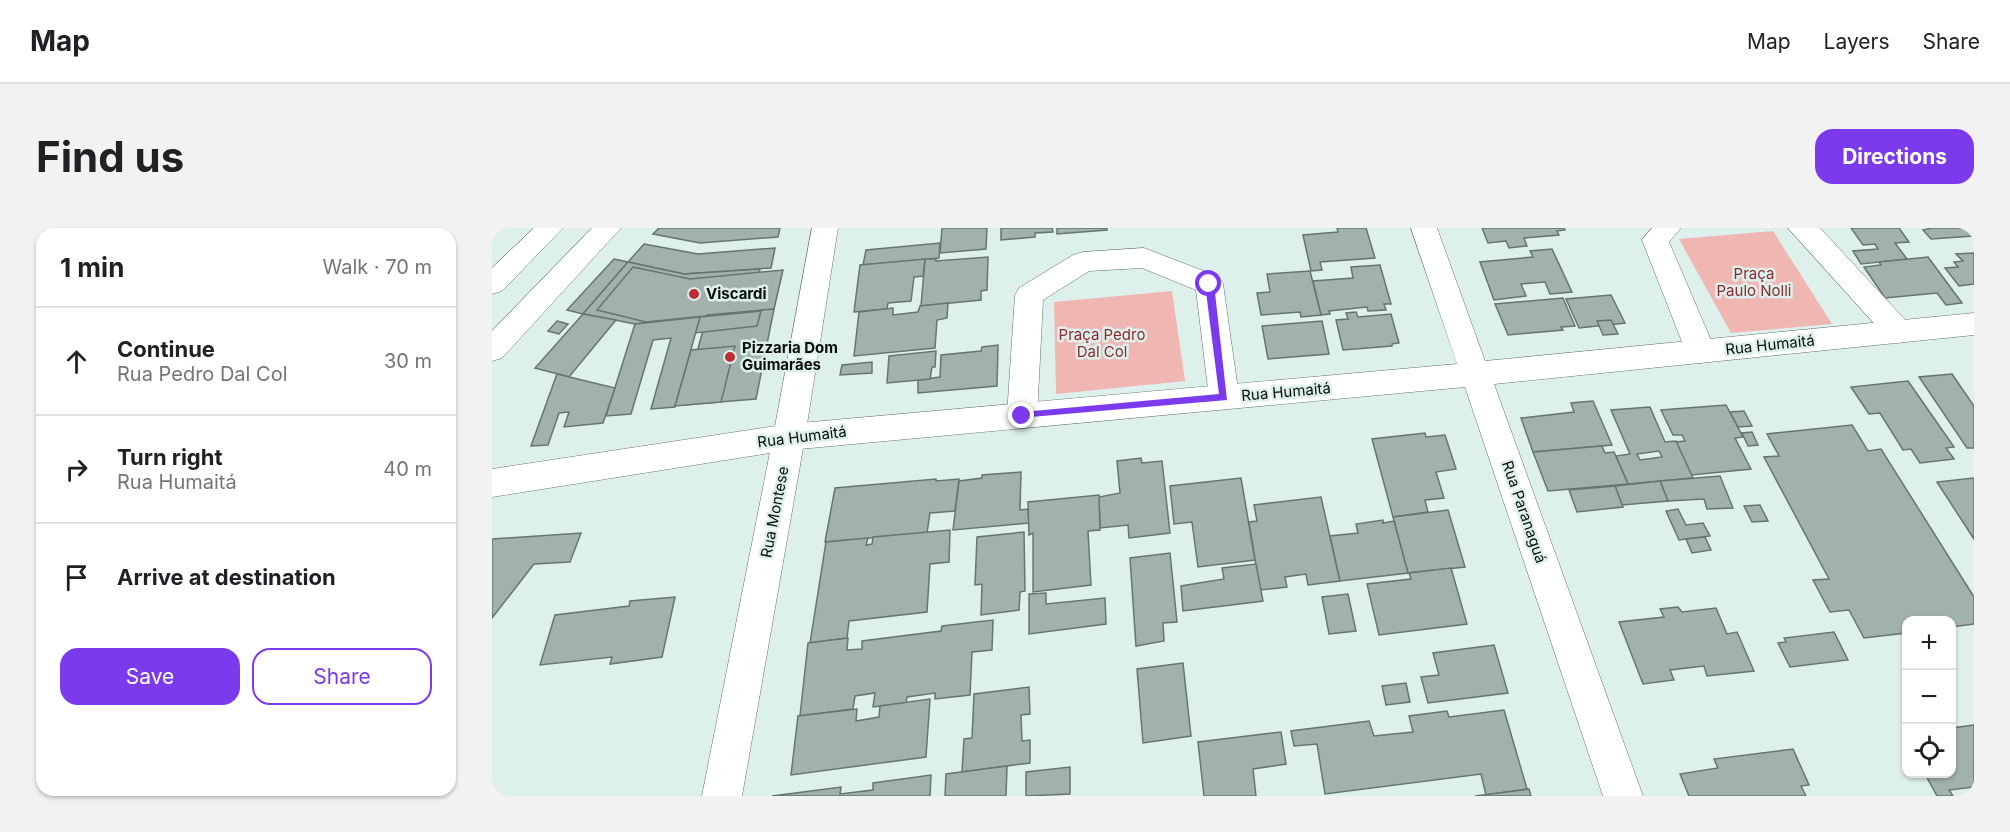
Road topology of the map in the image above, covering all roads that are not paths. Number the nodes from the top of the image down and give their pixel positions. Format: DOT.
graph roads {
  1 [pos="550,228"];
  2 [pos="608,228"];
  3 [pos="825,228"];
  4 [pos="1424,228"];
  5 [pos="1668,228"];
  6 [pos="1801,228"];
  7 [pos="492,284"];
  8 [pos="1974,324"];
  9 [pos="1899,332"];
  10 [pos="492,350"];
  11 [pos="1701,352"];
  12 [pos="1476,374"];
  13 [pos="1224,398"];
  14 [pos="1022,416"];
  15 [pos="789,437"];
  16 [pos="492,483"];
  17 [pos="722,796"];
  18 [pos="1623,796"];
  1 -- 7 [label="street"];
  2 -- 10 [label="street"];
  3 -- 15 [label="street, Rua Montese"];
  4 -- 12 [label="street, Rua Paranaguá"];
  5 -- 11 [label="street"];
  6 -- 9 [label="street"];
  8 -- 9 [label="street, Rua Humaitá"];
  9 -- 11 [label="street, Rua Humaitá"];
  11 -- 12 [label="street, Rua Humaitá"];
  12 -- 13 [label="street, Rua Humaitá"];
  12 -- 18 [label="street, Rua Paranaguá"];
  13 -- 14 [label="street, Rua Humaitá"];
  13 -- 14 [label="street"];
  14 -- 15 [label="street, Rua Humaitá"];
  15 -- 16 [label="street, Rua Humaitá"];
  15 -- 17 [label="street, Rua Montese"];
}
